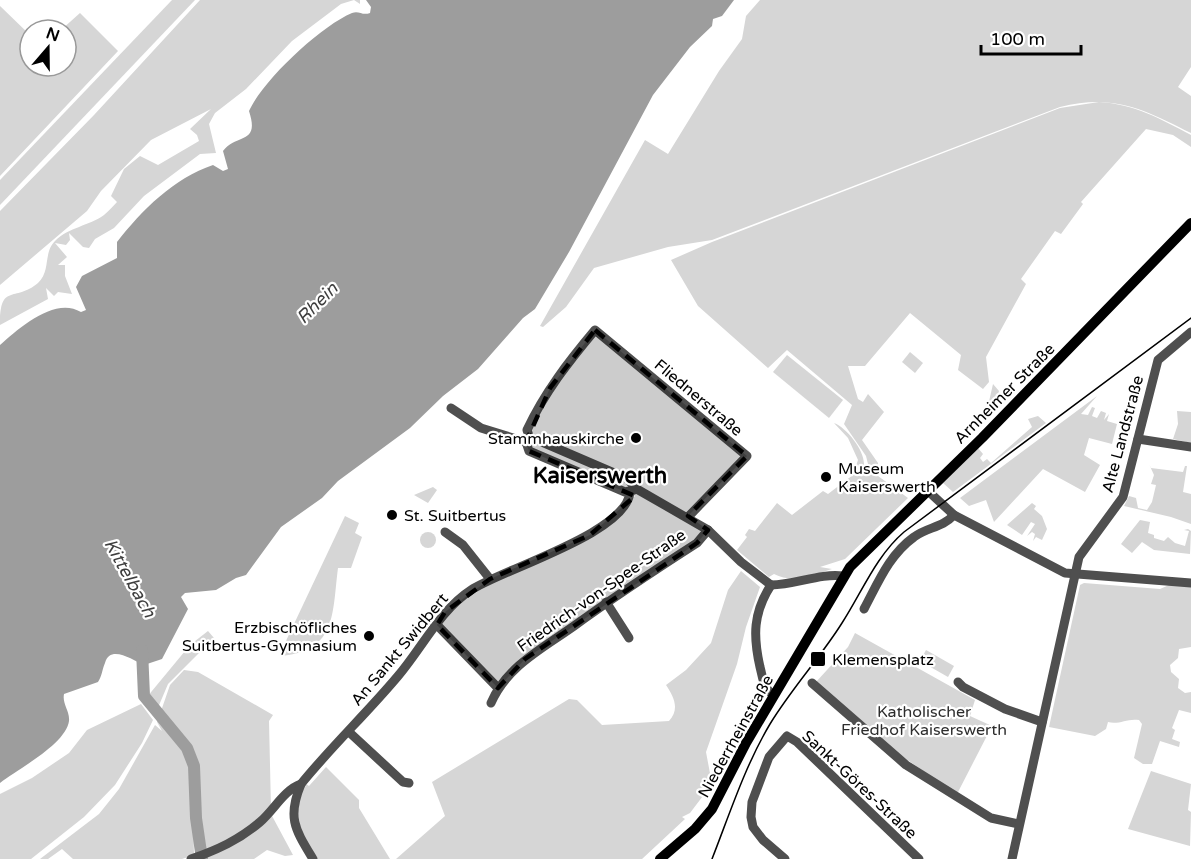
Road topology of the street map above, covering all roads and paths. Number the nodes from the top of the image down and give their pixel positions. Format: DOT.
graph roads {
  1 [pos="1191,224"];
  2 [pos="1191,332"];
  3 [pos="451,408"];
  4 [pos="1138,439"];
  5 [pos="528,440"];
  6 [pos="1191,447"];
  7 [pos="632,490"];
  8 [pos="928,491"];
  9 [pos="954,515"];
  10 [pos="688,517"];
  11 [pos="708,530"];
  12 [pos="445,532"];
  13 [pos="843,576"];
  14 [pos="1074,576"];
  15 [pos="490,579"];
  16 [pos="767,583"];
  17 [pos="1191,583"];
  18 [pos="606,602"];
  19 [pos="864,609"];
  20 [pos="821,615"];
  21 [pos="437,625"];
  22 [pos="629,638"];
  23 [pos="958,682"];
  24 [pos="812,683"];
  25 [pos="498,688"];
  26 [pos="771,693"];
  27 [pos="491,703"];
  28 [pos="1042,722"];
  29 [pos="346,735"];
  30 [pos="409,783"];
  31 [pos="301,784"];
  32 [pos="1019,824"];
  33 [pos="193,858"];
  34 [pos="313,859"];
  35 [pos="660,859"];
  36 [pos="785,859"];
  37 [pos="919,859"];
  38 [pos="1012,859"];
  1 -- 8 [label="main road, Arnheimer Straße"];
  2 -- 4 [label="street, Alte Landstraße"];
  3 -- 5 [label="street"];
  4 -- 6 [label="street"];
  4 -- 14 [label="street, Alte Landstraße"];
  5 -- 7 [label="street"];
  5 -- 10 [label="street, Fliednerstraße"];
  7 -- 10 [label="street"];
  7 -- 15 [label="street, An Sankt Swidbert"];
  8 -- 9 [label="street"];
  8 -- 13 [label="main road, Arnheimer Straße"];
  9 -- 14 [label="street"];
  9 -- 19 [label="street"];
  10 -- 11 [label="street"];
  11 -- 16 [label="street"];
  11 -- 18 [label="street, Friedrich-von-Spee-Straße"];
  12 -- 15 [label="street"];
  13 -- 16 [label="street"];
  13 -- 20 [label="main road, Arnheimer Straße"];
  14 -- 17 [label="street"];
  14 -- 28 [label="street, Alte Landstraße"];
  15 -- 21 [label="street, An Sankt Swidbert"];
  16 -- 26 [label="street"];
  18 -- 22 [label="street"];
  18 -- 25 [label="street, Friedrich-von-Spee-Straße"];
  20 -- 26 [label="main road, Niederrheinstraße"];
  21 -- 25 [label="street"];
  21 -- 29 [label="street, An Sankt Swidbert"];
  23 -- 28 [label="street"];
  24 -- 32 [label="street"];
  25 -- 27 [label="street, Friedrich-von-Spee-Straße"];
  26 -- 35 [label="main road, Niederrheinstraße"];
  28 -- 32 [label="street, Alte Landstraße"];
  29 -- 30 [label="street"];
  29 -- 31 [label="street, An Sankt Swidbert"];
  31 -- 33 [label="street"];
  31 -- 34 [label="street, An Sankt Swidbert"];
  32 -- 38 [label="street, Alte Landstraße"];
  36 -- 37 [label="street, Sankt-Göres-Straße"];
}
